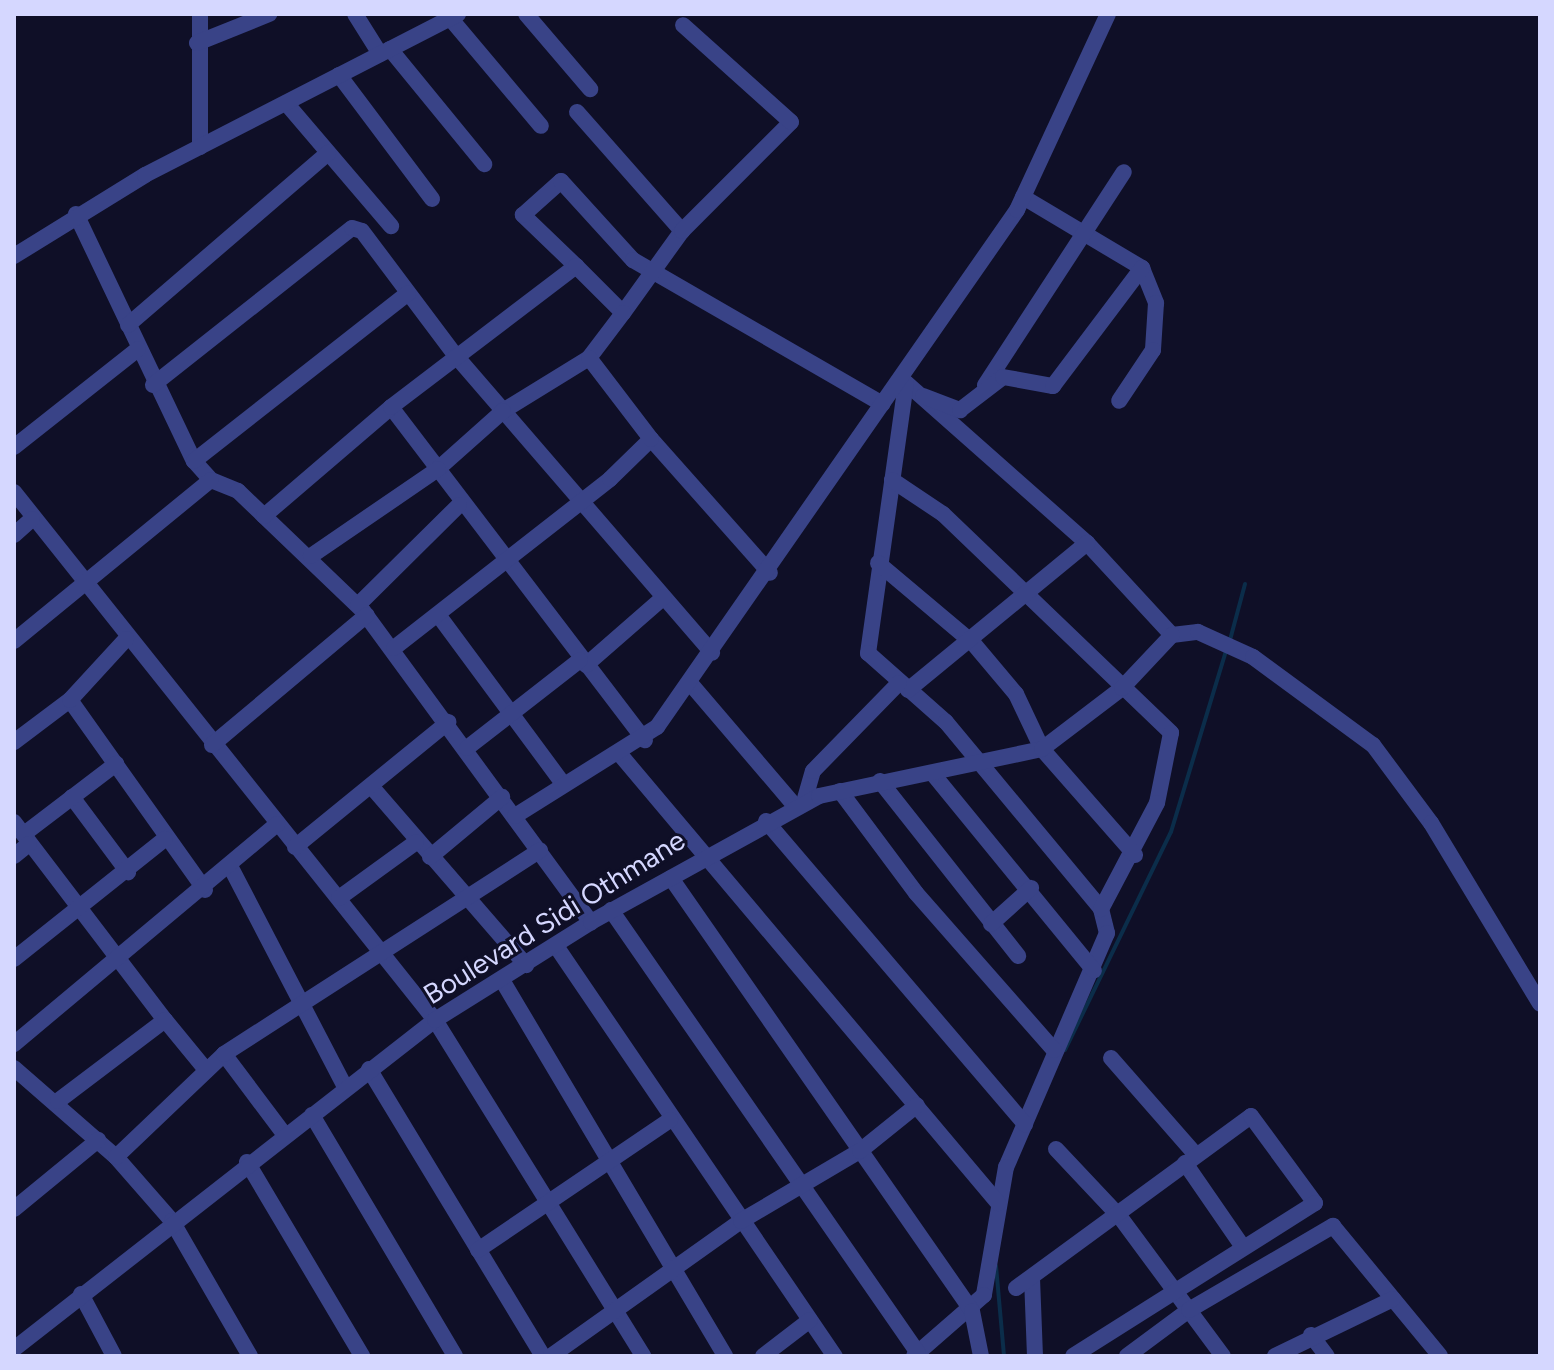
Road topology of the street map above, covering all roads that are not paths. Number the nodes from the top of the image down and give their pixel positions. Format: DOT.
graph roads {
  1 [pos="200,14"];
  2 [pos="269,14"];
  3 [pos="355,14"];
  4 [pos="526,14"];
  5 [pos="1108,14"];
  6 [pos="454,16"];
  7 [pos="683,25"];
  8 [pos="197,43"];
  9 [pos="385,51"];
  10 [pos="339,75"];
  11 [pos="590,89"];
  12 [pos="286,103"];
  13 [pos="577,112"];
  14 [pos="541,126"];
  15 [pos="200,147"];
  16 [pos="328,153"];
  17 [pos="484,164"];
  18 [pos="1124,172"];
  19 [pos="1023,197"];
  20 [pos="432,199"];
  21 [pos="76,214"];
  22 [pos="391,226"];
  23 [pos="682,231"];
  24 [pos="1087,232"];
  25 [pos="14,256"];
  26 [pos="576,266"];
  27 [pos="1142,268"];
  28 [pos="654,274"];
  29 [pos="408,293"];
  30 [pos="623,313"];
  31 [pos="128,325"];
  32 [pos="138,349"];
  33 [pos="456,356"];
  34 [pos="589,358"];
  35 [pos="153,385"];
  36 [pos="906,385"];
  37 [pos="984,386"];
  38 [pos="1119,401"];
  39 [pos="882,404"];
  40 [pos="391,407"];
  41 [pos="503,411"];
  42 [pos="651,439"];
  43 [pos="14,447"];
  44 [pos="194,461"];
  45 [pos="438,469"];
  46 [pos="211,480"];
  47 [pos="892,480"];
  48 [pos="14,492"];
  49 [pos="582,500"];
  50 [pos="459,505"];
  51 [pos="264,516"];
  52 [pos="32,519"];
  53 [pos="14,535"];
  54 [pos="1087,543"];
  55 [pos="311,556"];
  56 [pos="878,563"];
  57 [pos="505,564"];
  58 [pos="770,573"];
  59 [pos="86,587"];
  60 [pos="664,597"];
  61 [pos="1026,597"];
  62 [pos="362,610"];
  63 [pos="439,616"];
  64 [pos="1172,635"];
  65 [pos="126,639"];
  66 [pos="14,641"];
  67 [pos="973,643"];
  68 [pos="394,648"];
  69 [pos="712,653"];
  70 [pos="583,662"];
  71 [pos="690,683"];
  72 [pos="903,686"];
  73 [pos="1122,688"];
  74 [pos="70,700"];
  75 [pos="510,709"];
  76 [pos="448,722"];
  77 [pos="645,740"];
  78 [pos="14,742"];
  79 [pos="212,745"];
  80 [pos="467,748"];
  81 [pos="1042,749"];
  82 [pos="618,752"];
  83 [pos="116,764"];
  84 [pos="977,764"];
  85 [pos="933,774"];
  86 [pos="880,781"];
  87 [pos="562,782"];
  88 [pos="371,786"];
  89 [pos="840,791"];
  90 [pos="72,797"];
  91 [pos="502,797"];
  92 [pos="800,804"];
  93 [pos="515,816"];
  94 [pos="766,821"];
  95 [pos="277,824"];
  96 [pos="22,833"];
  97 [pos="165,839"];
  98 [pos="416,842"];
  99 [pos="295,847"];
  100 [pos="540,850"];
  101 [pos="705,854"];
  102 [pos="1135,855"];
  103 [pos="14,856"];
  104 [pos="430,857"];
  105 [pos="230,866"];
  106 [pos="128,872"];
  107 [pos="671,878"];
  108 [pos="1031,888"];
  109 [pos="205,890"];
  110 [pos="467,895"];
  111 [pos="339,898"];
  112 [pos="80,909"];
  113 [pos="1101,909"];
  114 [pos="611,910"];
  115 [pos="591,922"];
  116 [pos="991,924"];
  117 [pos="556,946"];
  118 [pos="381,949"];
  119 [pos="1018,956"];
  120 [pos="14,959"];
  121 [pos="119,960"];
  122 [pos="526,965"];
  123 [pos="1094,971"];
  124 [pos="502,980"];
  125 [pos="300,1000"];
  126 [pos="1540,1004"];
  127 [pos="165,1020"];
  128 [pos="435,1020"];
  129 [pos="14,1044"];
  130 [pos="1054,1050"];
  131 [pos="224,1054"];
  132 [pos="1111,1058"];
  133 [pos="14,1068"];
  134 [pos="369,1069"];
  135 [pos="206,1070"];
  136 [pos="345,1087"];
  137 [pos="58,1101"];
  138 [pos="917,1105"];
  139 [pos="312,1115"];
  140 [pos="670,1120"];
  141 [pos="1025,1124"];
  142 [pos="284,1134"];
  143 [pos="98,1140"];
  144 [pos="1056,1149"];
  145 [pos="860,1151"];
  146 [pos="116,1157"];
  147 [pos="1191,1159"];
  148 [pos="247,1162"];
  149 [pos="610,1162"];
  150 [pos="800,1187"];
  151 [pos="998,1203"];
  152 [pos="16,1204"];
  153 [pos="549,1205"];
  154 [pos="1120,1217"];
  155 [pos="172,1221"];
  156 [pos="741,1221"];
  157 [pos="1243,1247"];
  158 [pos="478,1250"];
  159 [pos="673,1271"];
  160 [pos="1032,1278"];
  161 [pos="1173,1286"];
  162 [pos="1016,1288"];
  163 [pos="81,1294"];
  164 [pos="1393,1299"];
  165 [pos="1189,1310"];
  166 [pos="972,1311"];
  167 [pos="615,1313"];
  168 [pos="810,1320"];
  169 [pos="1311,1335"];
  170 [pos="14,1349"];
  171 [pos="916,1355"];
  172 [pos="114,1356"];
  173 [pos="250,1356"];
  174 [pos="362,1356"];
  175 [pos="455,1356"];
  176 [pos="543,1356"];
  177 [pos="551,1356"];
  178 [pos="643,1356"];
  179 [pos="725,1356"];
  180 [pos="763,1356"];
  181 [pos="835,1356"];
  182 [pos="981,1356"];
  183 [pos="1035,1356"];
  184 [pos="1073,1356"];
  185 [pos="1127,1356"];
  186 [pos="1223,1356"];
  187 [pos="1275,1356"];
  188 [pos="1327,1356"];
  189 [pos="1440,1356"];
  1 -- 8 [label="street"];
  2 -- 8 [label="street"];
  3 -- 9 [label="street"];
  4 -- 11 [label="street"];
  5 -- 19 [label="street"];
  6 -- 9 [label="street"];
  6 -- 14 [label="street"];
  7 -- 23 [label="street"];
  8 -- 15 [label="street"];
  9 -- 10 [label="street"];
  9 -- 17 [label="street"];
  10 -- 12 [label="street"];
  10 -- 20 [label="street"];
  12 -- 15 [label="street"];
  12 -- 16 [label="street"];
  13 -- 23 [label="street"];
  15 -- 21 [label="street"];
  16 -- 22 [label="street"];
  16 -- 31 [label="street"];
  18 -- 24 [label="street"];
  19 -- 24 [label="street"];
  19 -- 36 [label="street"];
  21 -- 25 [label="street"];
  21 -- 31 [label="street"];
  23 -- 28 [label="street"];
  24 -- 27 [label="street"];
  24 -- 37 [label="street"];
  26 -- 28 [label="street"];
  26 -- 30 [label="street"];
  26 -- 33 [label="street"];
  27 -- 37 [label="street"];
  27 -- 38 [label="street"];
  28 -- 30 [label="street"];
  28 -- 39 [label="street"];
  29 -- 33 [label="street"];
  29 -- 35 [label="street"];
  29 -- 44 [label="street"];
  30 -- 34 [label="street"];
  31 -- 32 [label="street"];
  32 -- 35 [label="street"];
  32 -- 43 [label="street"];
  33 -- 40 [label="street"];
  33 -- 41 [label="street"];
  34 -- 41 [label="street"];
  34 -- 42 [label="street"];
  35 -- 44 [label="street"];
  36 -- 37 [label="street"];
  36 -- 39 [label="street"];
  36 -- 47 [label="street"];
  36 -- 54 [label="street"];
  39 -- 58 [label="street"];
  40 -- 45 [label="street"];
  40 -- 51 [label="street"];
  41 -- 45 [label="street"];
  41 -- 49 [label="street"];
  42 -- 49 [label="street"];
  42 -- 58 [label="street"];
  44 -- 46 [label="street"];
  45 -- 50 [label="street"];
  45 -- 55 [label="street"];
  46 -- 51 [label="street"];
  46 -- 59 [label="street"];
  47 -- 56 [label="street"];
  47 -- 61 [label="street"];
  48 -- 52 [label="street"];
  49 -- 57 [label="street"];
  49 -- 60 [label="street"];
  50 -- 57 [label="street"];
  50 -- 62 [label="street"];
  51 -- 55 [label="street"];
  52 -- 53 [label="street"];
  52 -- 59 [label="street"];
  54 -- 61 [label="street"];
  54 -- 64 [label="street"];
  55 -- 62 [label="street"];
  56 -- 67 [label="street"];
  56 -- 72 [label="street"];
  57 -- 63 [label="street"];
  57 -- 70 [label="street"];
  58 -- 69 [label="street"];
  59 -- 65 [label="street"];
  59 -- 66 [label="street"];
  60 -- 69 [label="street"];
  60 -- 70 [label="street"];
  61 -- 67 [label="street"];
  61 -- 73 [label="street"];
  62 -- 68 [label="street"];
  62 -- 79 [label="street"];
  63 -- 68 [label="street"];
  63 -- 75 [label="street"];
  64 -- 73 [label="street, Boulevard Sidi Othmane"];
  64 -- 126 [label="street"];
  65 -- 74 [label="street"];
  65 -- 79 [label="street"];
  67 -- 72 [label="street"];
  67 -- 81 [label="street"];
  68 -- 76 [label="street"];
  69 -- 71 [label="street"];
  70 -- 75 [label="street"];
  70 -- 77 [label="street"];
  71 -- 77 [label="street"];
  71 -- 92 [label="street"];
  72 -- 84 [label="street"];
  72 -- 92 [label="street"];
  73 -- 81 [label="street, Boulevard Sidi Othmane"];
  73 -- 102 [label="street"];
  74 -- 78 [label="street"];
  74 -- 83 [label="street"];
  75 -- 80 [label="street"];
  75 -- 87 [label="street"];
  76 -- 80 [label="street"];
  76 -- 88 [label="street"];
  77 -- 82 [label="street"];
  79 -- 95 [label="street"];
  80 -- 91 [label="street"];
  81 -- 84 [label="street, Boulevard Sidi Othmane"];
  81 -- 102 [label="street"];
  82 -- 87 [label="street"];
  82 -- 101 [label="street"];
  83 -- 90 [label="street"];
  83 -- 97 [label="street"];
  84 -- 85 [label="street, Boulevard Sidi Othmane"];
  84 -- 113 [label="street"];
  85 -- 86 [label="street, Boulevard Sidi Othmane"];
  85 -- 108 [label="street"];
  86 -- 89 [label="street, Boulevard Sidi Othmane"];
  86 -- 116 [label="street"];
  87 -- 93 [label="street"];
  88 -- 98 [label="street"];
  88 -- 99 [label="street"];
  89 -- 92 [label="street, Boulevard Sidi Othmane"];
  89 -- 130 [label="street"];
  90 -- 96 [label="street"];
  90 -- 106 [label="street"];
  91 -- 93 [label="street"];
  91 -- 104 [label="street"];
  92 -- 94 [label="street, Boulevard Sidi Othmane"];
  93 -- 100 [label="street"];
  94 -- 101 [label="street, Boulevard Sidi Othmane"];
  94 -- 141 [label="street"];
  95 -- 99 [label="street"];
  95 -- 105 [label="street"];
  96 -- 103 [label="street"];
  96 -- 112 [label="street"];
  97 -- 106 [label="street"];
  97 -- 109 [label="street"];
  98 -- 104 [label="street"];
  98 -- 111 [label="street"];
  99 -- 111 [label="street"];
  100 -- 110 [label="street"];
  100 -- 115 [label="street"];
  101 -- 107 [label="street, Boulevard Sidi Othmane"];
  101 -- 138 [label="street"];
  102 -- 113 [label="street"];
  104 -- 110 [label="street"];
  105 -- 109 [label="street"];
  105 -- 125 [label="street"];
  106 -- 112 [label="street"];
  107 -- 114 [label="street, Boulevard Sidi Othmane"];
  107 -- 145 [label="street"];
  108 -- 116 [label="street"];
  108 -- 123 [label="street"];
  109 -- 121 [label="street"];
  110 -- 118 [label="street"];
  110 -- 122 [label="street"];
  111 -- 118 [label="street"];
  112 -- 120 [label="street"];
  112 -- 121 [label="street"];
  113 -- 123 [label="street"];
  114 -- 115 [label="street, Boulevard Sidi Othmane"];
  114 -- 150 [label="street"];
  115 -- 117 [label="street, Boulevard Sidi Othmane"];
  116 -- 119 [label="street"];
  117 -- 122 [label="street, Boulevard Sidi Othmane"];
  117 -- 140 [label="street"];
  118 -- 125 [label="street"];
  118 -- 128 [label="street"];
  121 -- 127 [label="street"];
  121 -- 129 [label="street"];
  122 -- 124 [label="street, Boulevard Sidi Othmane"];
  123 -- 130 [label="street"];
  124 -- 128 [label="street, Boulevard Sidi Othmane"];
  124 -- 149 [label="street"];
  125 -- 131 [label="street"];
  125 -- 136 [label="street"];
  127 -- 135 [label="street"];
  127 -- 137 [label="street"];
  128 -- 134 [label="street, Boulevard Sidi Othmane"];
  128 -- 153 [label="street"];
  130 -- 141 [label="street"];
  131 -- 135 [label="street"];
  131 -- 142 [label="street"];
  132 -- 147 [label="street"];
  133 -- 137 [label="street"];
  134 -- 136 [label="street, Boulevard Sidi Othmane"];
  134 -- 158 [label="street"];
  135 -- 146 [label="street"];
  136 -- 139 [label="street, Boulevard Sidi Othmane"];
  137 -- 143 [label="street"];
  138 -- 145 [label="street"];
  138 -- 151 [label="street"];
  139 -- 142 [label="street, Boulevard Sidi Othmane"];
  139 -- 175 [label="street"];
  140 -- 149 [label="street"];
  140 -- 156 [label="street"];
  141 -- 151 [label="street"];
  142 -- 148 [label="street, Boulevard Sidi Othmane"];
  143 -- 146 [label="street"];
  143 -- 152 [label="street"];
  144 -- 154 [label="street"];
  145 -- 150 [label="street"];
  145 -- 166 [label="street"];
  146 -- 155 [label="street"];
  147 -- 154 [label="street"];
  147 -- 157 [label="street"];
  147 -- 157 [label="street"];
  148 -- 155 [label="street, Boulevard Sidi Othmane"];
  148 -- 174 [label="street"];
  149 -- 153 [label="street"];
  149 -- 159 [label="street"];
  150 -- 156 [label="street"];
  150 -- 171 [label="street"];
  151 -- 166 [label="street"];
  153 -- 158 [label="street"];
  153 -- 167 [label="street"];
  154 -- 160 [label="street"];
  154 -- 161 [label="street"];
  155 -- 163 [label="street, Boulevard Sidi Othmane"];
  155 -- 173 [label="street"];
  156 -- 159 [label="street"];
  156 -- 168 [label="street"];
  157 -- 161 [label="street"];
  158 -- 176 [label="street"];
  159 -- 167 [label="street"];
  159 -- 179 [label="street"];
  160 -- 162 [label="street"];
  160 -- 183 [label="street"];
  161 -- 165 [label="street"];
  161 -- 184 [label="street"];
  163 -- 170 [label="street, Boulevard Sidi Othmane"];
  163 -- 172 [label="street"];
  164 -- 165 [label="street"];
  164 -- 169 [label="street"];
  164 -- 189 [label="street"];
  165 -- 185 [label="street"];
  165 -- 186 [label="street"];
  166 -- 171 [label="street"];
  166 -- 182 [label="street"];
  167 -- 177 [label="street"];
  167 -- 178 [label="street"];
  168 -- 180 [label="street"];
  168 -- 181 [label="street"];
  169 -- 187 [label="street"];
  169 -- 188 [label="street"];
}
